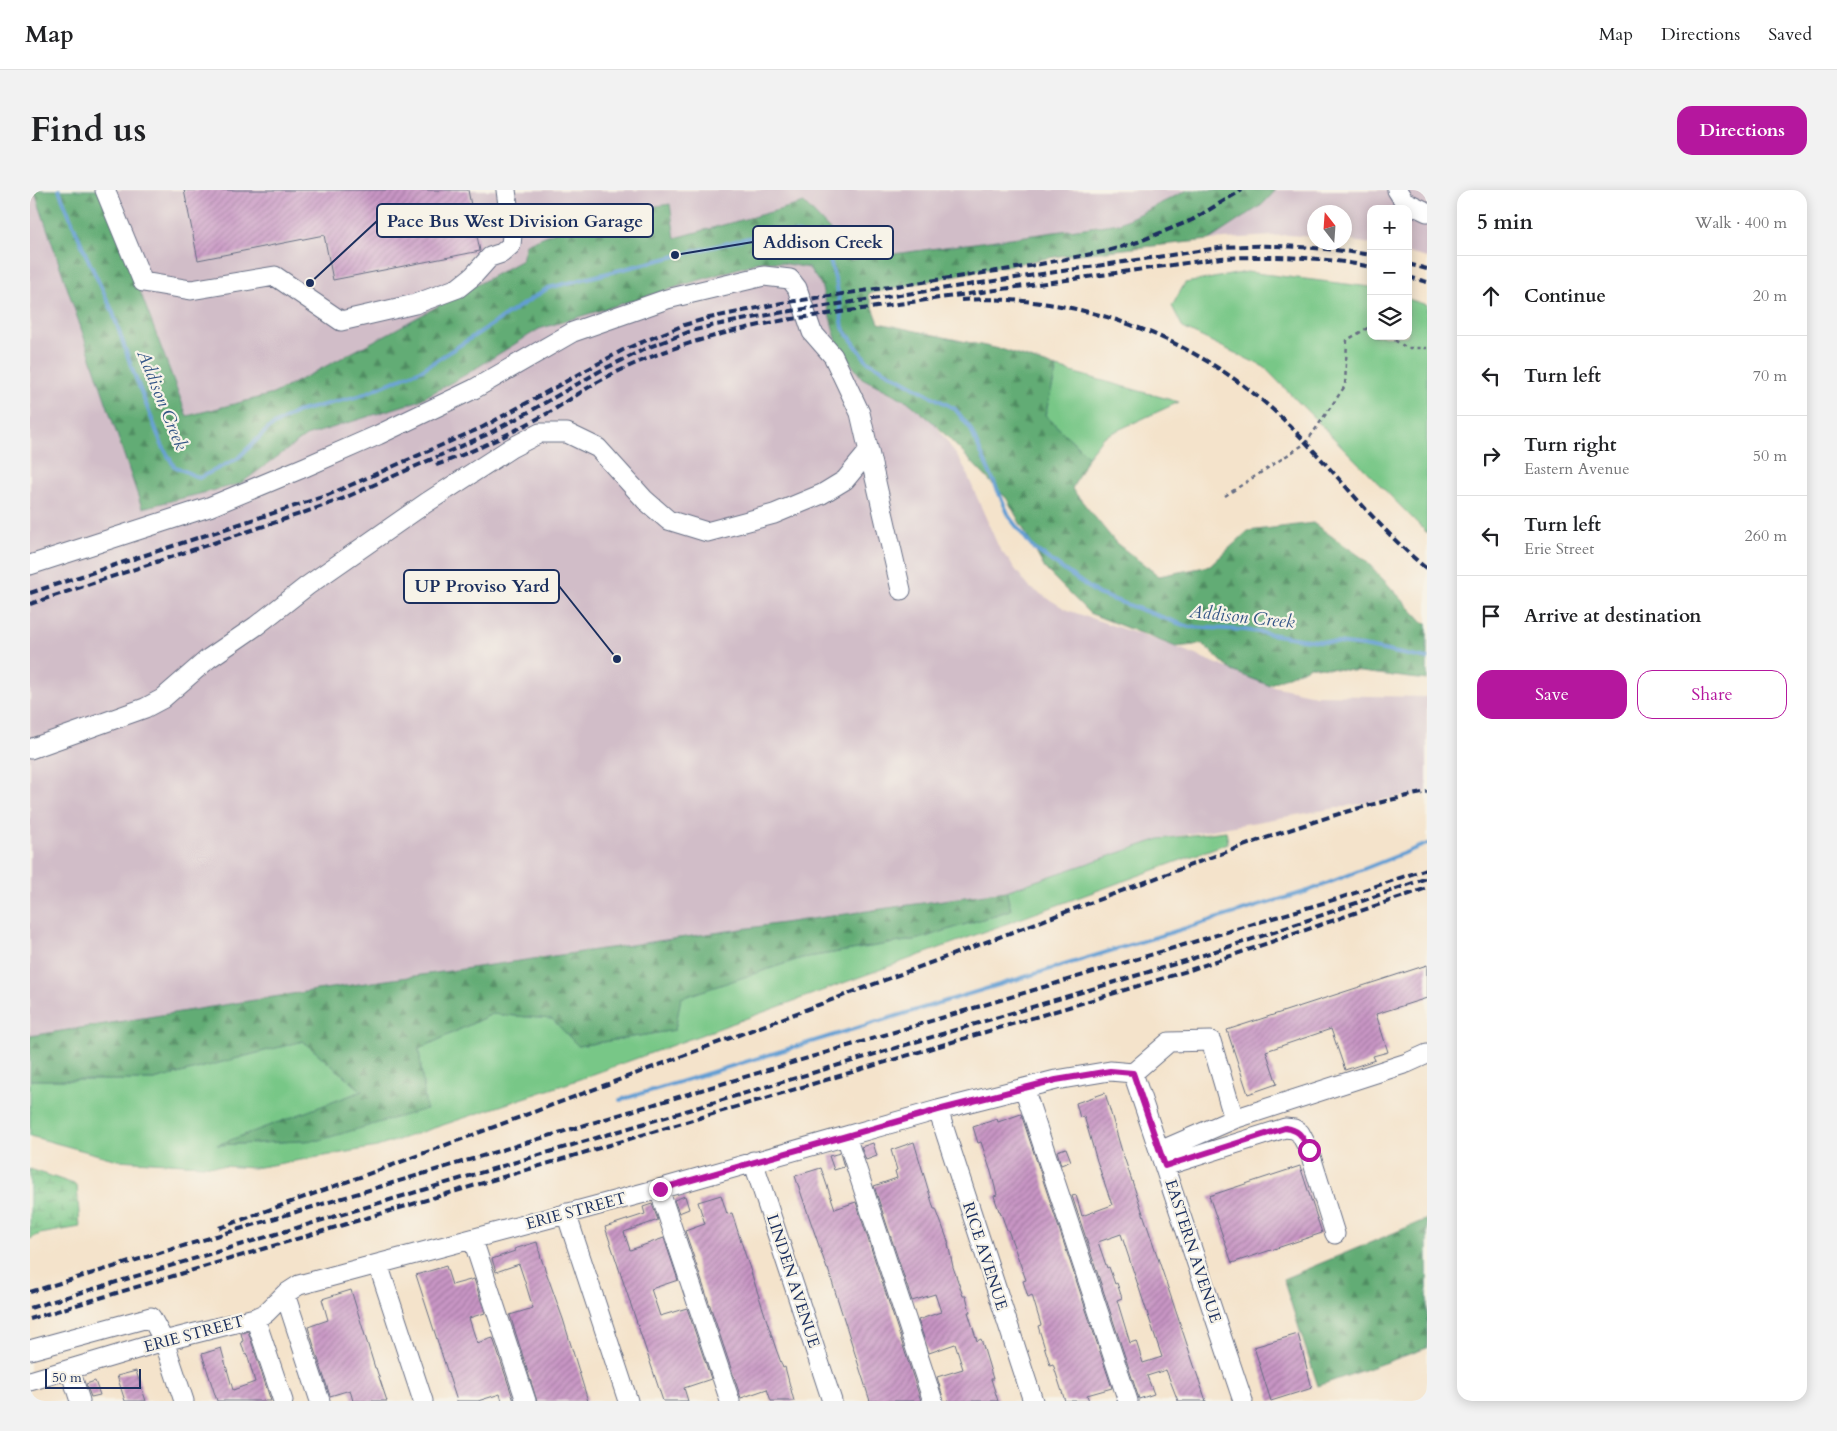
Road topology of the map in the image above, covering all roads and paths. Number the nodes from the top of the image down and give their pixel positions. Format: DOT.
graph roads {
  1 [pos="105,190"];
  2 [pos="506,190"];
  3 [pos="1397,190"];
  4 [pos="1427,212"];
  5 [pos="1367,328"];
  6 [pos="1394,340"];
  7 [pos="1427,348"];
  8 [pos="869,451"];
  9 [pos="1225,496"];
  10 [pos="30,565"];
  11 [pos="901,590"];
  12 [pos="30,749"];
  13 [pos="1427,1054"];
  14 [pos="1133,1073"];
  15 [pos="1024,1088"];
  16 [pos="938,1110"];
  17 [pos="1234,1119"];
  18 [pos="846,1136"];
  19 [pos="1162,1158"];
  20 [pos="753,1161"];
  21 [pos="660,1189"];
  22 [pos="566,1213"];
  23 [pos="1335,1234"];
  24 [pos="473,1240"];
  25 [pos="378,1264"];
  26 [pos="285,1294"];
  27 [pos="255,1318"];
  28 [pos="164,1341"];
  29 [pos="30,1350"];
  30 [pos="70,1370"];
  31 [pos="30,1381"];
  32 [pos="80,1401"];
  33 [pos="184,1401"];
  34 [pos="283,1401"];
  35 [pos="320,1401"];
  36 [pos="423,1401"];
  37 [pos="526,1401"];
  38 [pos="628,1401"];
  39 [pos="730,1401"];
  40 [pos="832,1401"];
  41 [pos="933,1401"];
  42 [pos="1033,1401"];
  43 [pos="1128,1401"];
  44 [pos="1242,1401"];
  1 -- 2 [label="street"];
  3 -- 4 [label="street"];
  5 -- 9 [label="path"];
  6 -- 7 [label="path"];
  8 -- 10 [label="street"];
  8 -- 11 [label="street"];
  8 -- 12 [label="street"];
  13 -- 17 [label="street"];
  14 -- 15 [label="street, ERIE STREET"];
  14 -- 17 [label="street"];
  14 -- 19 [label="street, EASTERN AVENUE"];
  15 -- 16 [label="street, ERIE STREET"];
  15 -- 43 [label="street"];
  16 -- 18 [label="street, ERIE STREET"];
  16 -- 42 [label="street, RICE AVENUE"];
  17 -- 19 [label="street"];
  18 -- 20 [label="street, ERIE STREET"];
  18 -- 41 [label="street"];
  19 -- 23 [label="street"];
  19 -- 44 [label="street, EASTERN AVENUE"];
  20 -- 21 [label="street, ERIE STREET"];
  20 -- 40 [label="street, LINDEN AVENUE"];
  21 -- 22 [label="street, ERIE STREET"];
  21 -- 39 [label="street"];
  22 -- 24 [label="street, ERIE STREET"];
  22 -- 38 [label="street"];
  24 -- 25 [label="street, ERIE STREET"];
  24 -- 37 [label="street"];
  25 -- 26 [label="street, ERIE STREET"];
  25 -- 36 [label="street"];
  26 -- 27 [label="street, ERIE STREET"];
  26 -- 35 [label="street"];
  27 -- 28 [label="street, ERIE STREET"];
  27 -- 34 [label="street"];
  28 -- 29 [label="street"];
  28 -- 30 [label="street, ERIE STREET"];
  28 -- 33 [label="street"];
  30 -- 31 [label="street, ERIE STREET"];
  30 -- 32 [label="street"];
}
